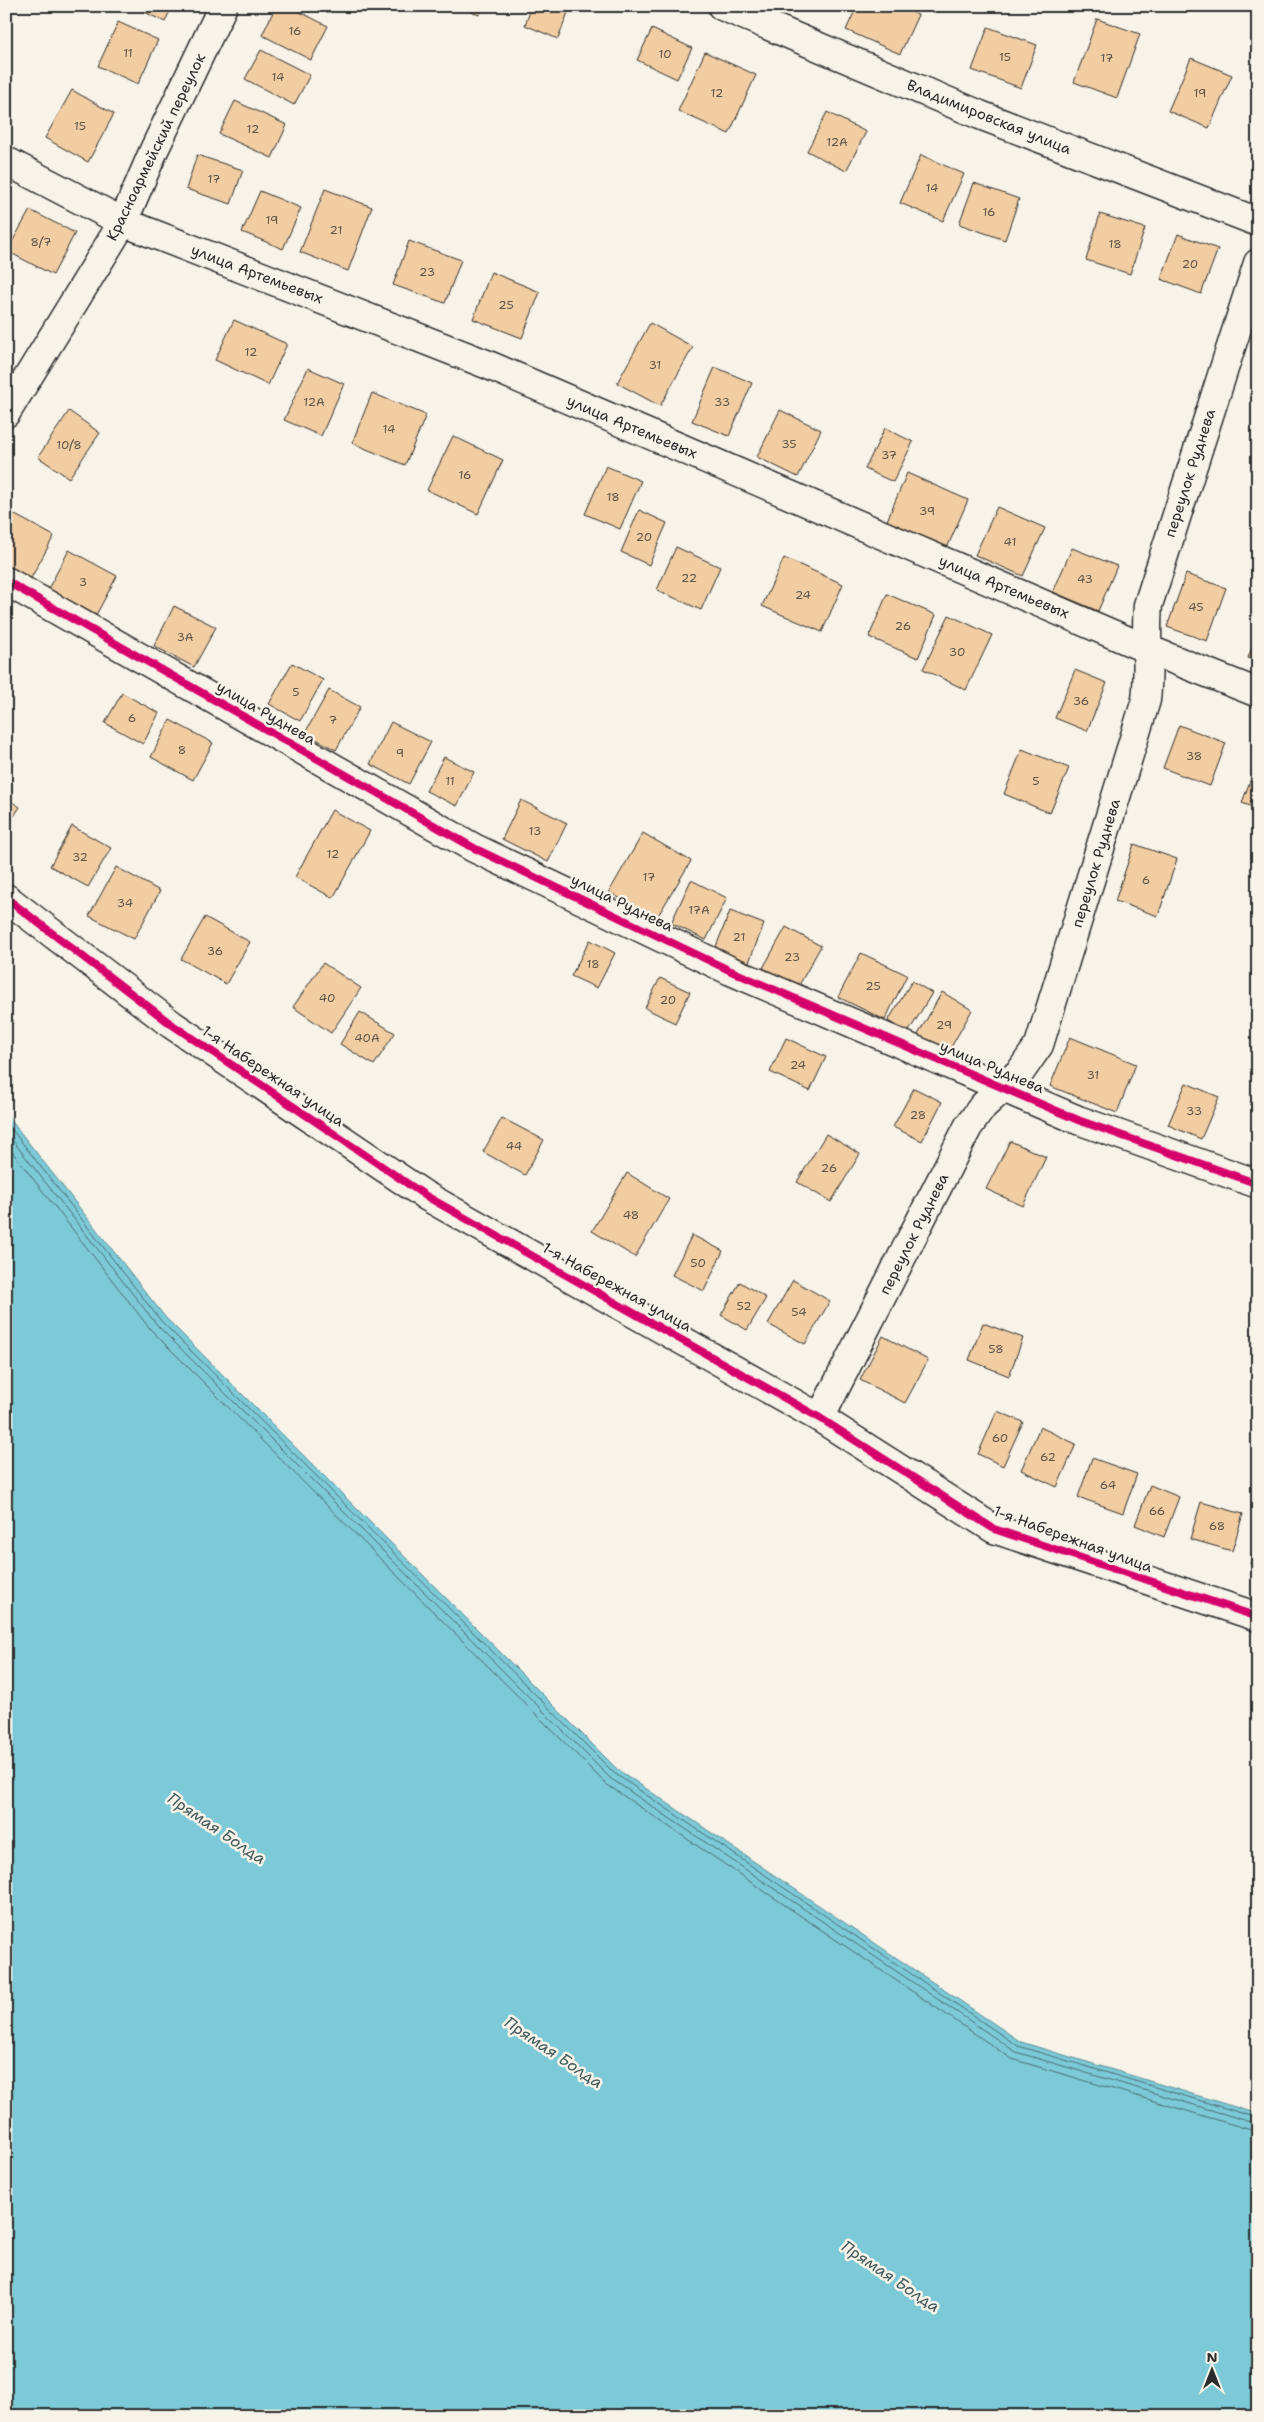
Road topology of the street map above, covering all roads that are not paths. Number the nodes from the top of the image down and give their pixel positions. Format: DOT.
graph roads {
  1 [pos="223,6"];
  2 [pos="722,6"];
  3 [pos="6,161"];
  4 [pos="124,222"];
  5 [pos="1258,222"];
  6 [pos="1258,263"];
  7 [pos="6,412"];
  8 [pos="6,581"];
  9 [pos="1147,649"];
  10 [pos="1258,693"];
  11 [pos="6,898"];
  12 [pos="1004,1087"];
  13 [pos="1258,1184"];
  14 [pos="820,1418"];
  15 [pos="1258,1617"];
  1 -- 4 [label="street, Красноармейский переулок"];
  2 -- 5 [label="street, Владимировская улица"];
  3 -- 4 [label="street, улица Артемьевых"];
  4 -- 7 [label="street, Красноармейский переулок"];
  4 -- 9 [label="street, улица Артемьевых"];
  6 -- 9 [label="street, переулок Руднева"];
  8 -- 12 [label="street, улица Руднева"];
  9 -- 10 [label="street, улица Артемьевых"];
  9 -- 12 [label="street, переулок Руднева"];
  11 -- 14 [label="street, 1-я Набережная улица"];
  12 -- 13 [label="street, улица Руднева"];
  12 -- 14 [label="street, переулок Руднева"];
  14 -- 15 [label="street, 1-я Набережная улица"];
}
